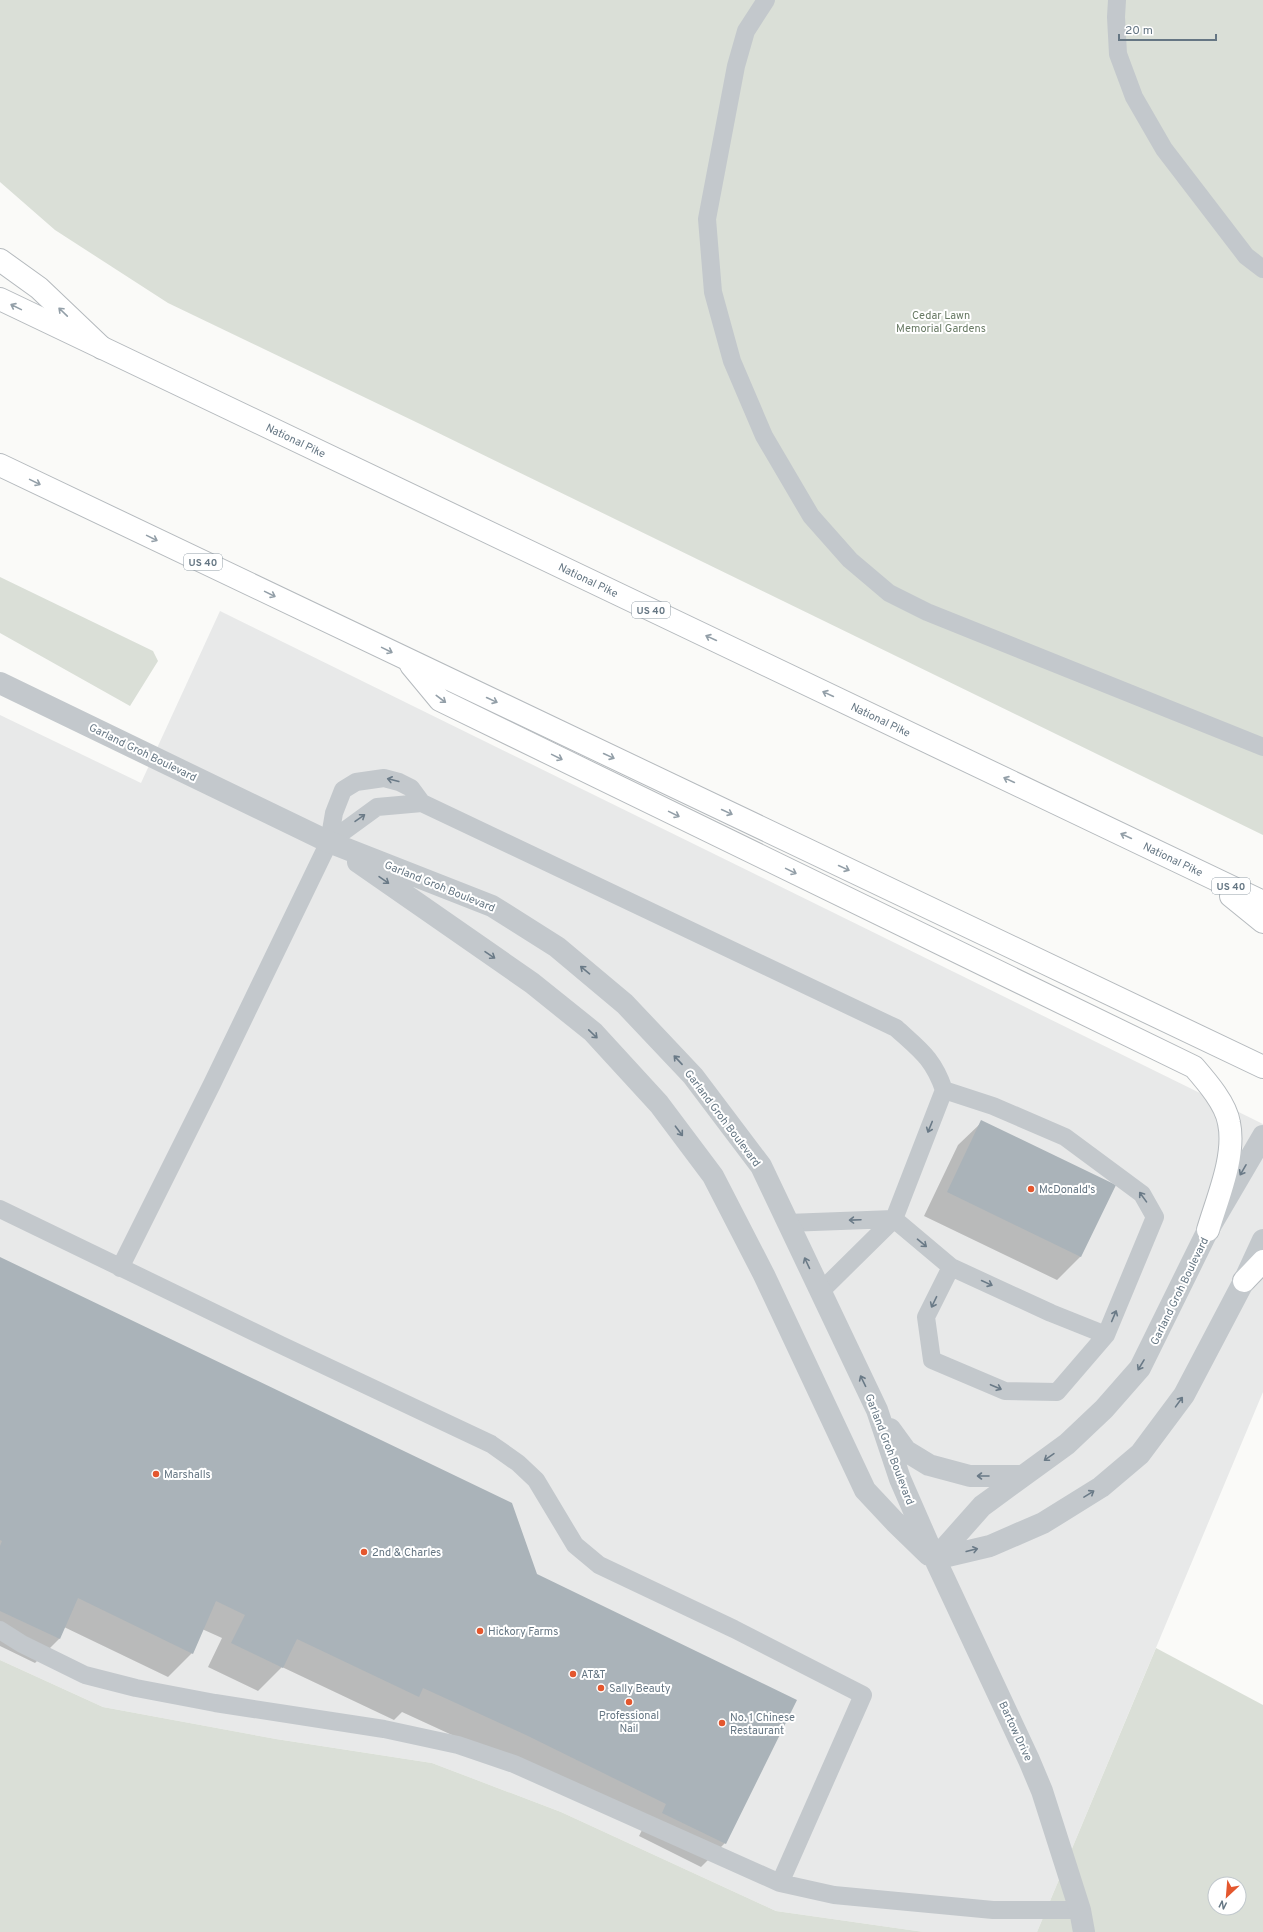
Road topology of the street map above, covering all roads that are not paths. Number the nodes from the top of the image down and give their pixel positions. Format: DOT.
graph roads {
  1 [pos="766,0"];
  2 [pos="1117,0"];
  3 [pos="0,260"];
  4 [pos="1263,269"];
  5 [pos="0,299"];
  6 [pos="102,348"];
  7 [pos="0,465"];
  8 [pos="406,660"];
  9 [pos="0,683"];
  10 [pos="1263,747"];
  11 [pos="422,803"];
  12 [pos="329,842"];
  13 [pos="1199,871"];
  14 [pos="1263,902"];
  15 [pos="1263,922"];
  16 [pos="1263,1067"];
  17 [pos="944,1090"];
  18 [pos="1263,1136"];
  19 [pos="0,1209"];
  20 [pos="894,1219"];
  21 [pos="788,1223"];
  22 [pos="1208,1230"];
  23 [pos="1263,1240"];
  24 [pos="1263,1261"];
  25 [pos="951,1267"];
  26 [pos="120,1268"];
  27 [pos="1244,1281"];
  28 [pos="820,1292"];
  29 [pos="1106,1335"];
  30 [pos="876,1410"];
  31 [pos="1022,1476"];
  32 [pos="935,1560"];
  33 [pos="0,1630"];
  34 [pos="780,1884"];
  35 [pos="1080,1910"];
  36 [pos="1080,1932"];
  37 [pos="1084,1932"];
  1 -- 10 [label="lane"];
  2 -- 4 [label="lane"];
  6 -- 3 [label="main road, one-way"];
  6 -- 5 [label="main road, National Pike / US 40, one-way"];
  13 -- 6 [label="main road, National Pike / US 40, one-way"];
  7 -- 8 [label="main road, US 40, one-way"];
  8 -- 16 [label="main road, US 40, one-way"];
  8 -- 22 [label="main road, one-way"];
  9 -- 12 [label="street, Garland Groh Boulevard"];
  12 -- 11 [label="lane, one-way"];
  11 -- 12 [label="lane, one-way"];
  11 -- 17 [label="lane"];
  21 -- 12 [label="street, Garland Groh Boulevard, one-way"];
  12 -- 26 [label="lane"];
  12 -- 32 [label="street, Garland Groh Boulevard, one-way"];
  13 -- 14 [label="main road, National Pike / US 40"];
  13 -- 15 [label="main road"];
  17 -- 20 [label="lane, one-way"];
  29 -- 17 [label="lane, one-way"];
  18 -- 22 [label="street, Garland Groh Boulevard, one-way"];
  19 -- 26 [label="lane"];
  20 -- 21 [label="lane, one-way"];
  20 -- 25 [label="lane, one-way"];
  20 -- 28 [label="lane"];
  28 -- 21 [label="street, Garland Groh Boulevard, one-way"];
  22 -- 31 [label="street, Garland Groh Boulevard, one-way"];
  23 -- 27 [label="street"];
  24 -- 27 [label="main road"];
  25 -- 29 [label="lane, one-way"];
  25 -- 29 [label="lane, one-way"];
  26 -- 34 [label="lane"];
  32 -- 27 [label="street, one-way"];
  30 -- 28 [label="street, Garland Groh Boulevard, one-way"];
  31 -- 30 [label="street, one-way"];
  30 -- 32 [label="street, Garland Groh Boulevard"];
  31 -- 32 [label="street, Garland Groh Boulevard"];
  32 -- 35 [label="street, Bartow Drive"];
  33 -- 34 [label="lane"];
  34 -- 35 [label="lane"];
  35 -- 36 [label="street, Bartow Drive"];
  35 -- 37 [label="street, Bartow Drive"];
}
